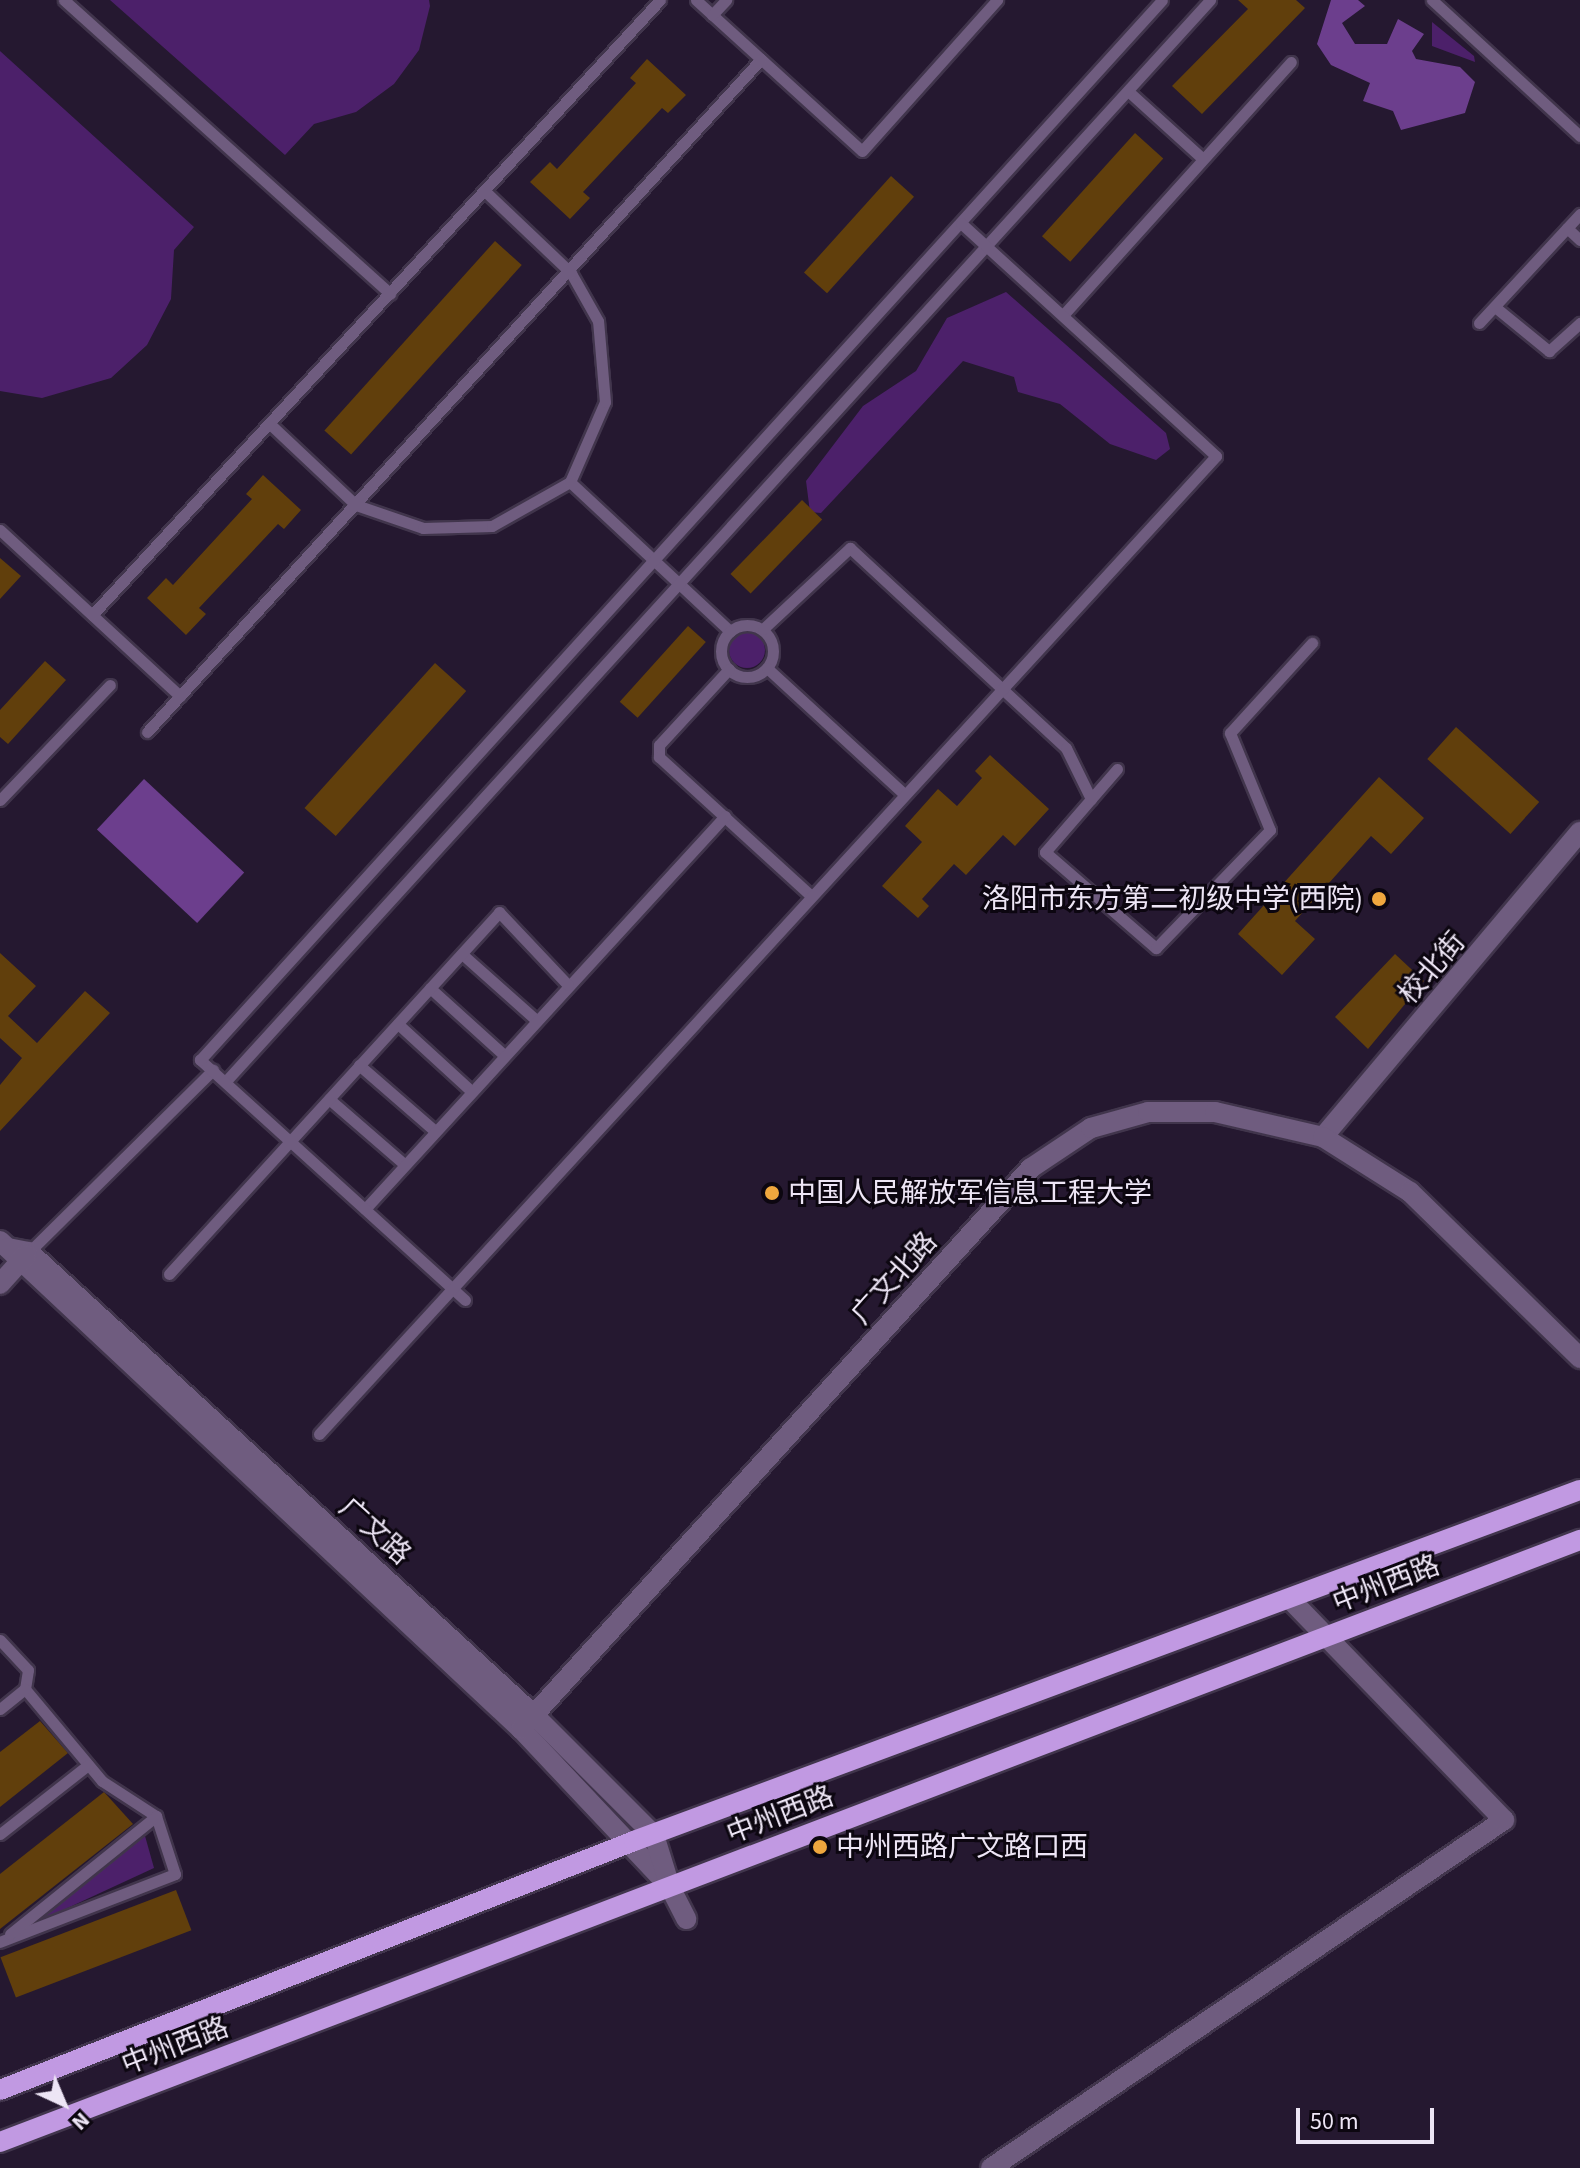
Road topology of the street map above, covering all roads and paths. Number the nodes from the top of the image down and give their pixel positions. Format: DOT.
graph roads {
  1 [pos="64,0"];
  2 [pos="660,0"];
  3 [pos="696,0"];
  4 [pos="726,0"];
  5 [pos="997,0"];
  6 [pos="1162,0"];
  7 [pos="1210,0"];
  8 [pos="1432,0"];
  9 [pos="712,15"];
  10 [pos="761,59"];
  11 [pos="1291,62"];
  12 [pos="1128,91"];
  13 [pos="1580,136"];
  14 [pos="1203,159"];
  15 [pos="485,191"];
  16 [pos="1580,214"];
  17 [pos="961,223"];
  18 [pos="1567,228"];
  19 [pos="1580,240"];
  20 [pos="987,246"];
  21 [pos="571,273"];
  22 [pos="390,294"];
  23 [pos="1495,307"];
  24 [pos="1064,314"];
  25 [pos="1479,323"];
  26 [pos="1580,323"];
  27 [pos="270,424"];
  28 [pos="570,482"];
  29 [pos="356,505"];
  30 [pos="0,530"];
  31 [pos="656,560"];
  32 [pos="680,583"];
  33 [pos="92,615"];
  34 [pos="763,629"];
  35 [pos="730,631"];
  36 [pos="1312,643"];
  37 [pos="767,668"];
  38 [pos="729,669"];
  39 [pos="110,685"];
  40 [pos="1002,688"];
  41 [pos="180,696"];
  42 [pos="147,732"];
  43 [pos="1117,769"];
  44 [pos="904,794"];
  45 [pos="1091,799"];
  46 [pos="0,800"];
  47 [pos="725,816"];
  48 [pos="1580,832"];
  49 [pos="811,896"];
  50 [pos="462,954"];
  51 [pos="568,985"];
  52 [pos="430,988"];
  53 [pos="536,1020"];
  54 [pos="398,1024"];
  55 [pos="504,1055"];
  56 [pos="359,1065"];
  57 [pos="213,1070"];
  58 [pos="226,1081"];
  59 [pos="471,1091"];
  60 [pos="329,1099"];
  61 [pos="435,1131"];
  62 [pos="1323,1137"];
  63 [pos="290,1140"];
  64 [pos="404,1164"];
  65 [pos="365,1209"];
  66 [pos="11,1252"];
  67 [pos="169,1274"];
  68 [pos="0,1284"];
  69 [pos="450,1286"];
  70 [pos="465,1300"];
  71 [pos="1580,1358"];
  72 [pos="319,1434"];
  73 [pos="1580,1490"];
  74 [pos="1580,1540"];
  75 [pos="1292,1601"];
  76 [pos="1327,1637"];
  77 [pos="0,1640"];
  78 [pos="25,1689"];
  79 [pos="0,1709"];
  80 [pos="528,1722"];
  81 [pos="88,1765"];
  82 [pos="156,1816"];
  83 [pos="0,1834"];
  84 [pos="654,1835"];
  85 [pos="634,1841"];
  86 [pos="670,1887"];
  87 [pos="686,1919"];
  88 [pos="0,1942"];
  89 [pos="0,2090"];
  90 [pos="0,2142"];
  91 [pos="991,2168"];
  1 -- 22 [label="lane"];
  2 -- 15 [label="lane"];
  3 -- 9 [label="lane"];
  4 -- 9 [label="lane"];
  5 -- 10 [label="lane"];
  6 -- 17 [label="lane"];
  7 -- 12 [label="lane"];
  8 -- 13 [label="lane"];
  9 -- 10 [label="lane"];
  10 -- 21 [label="lane"];
  11 -- 14 [label="lane"];
  12 -- 14 [label="lane"];
  12 -- 20 [label="lane"];
  14 -- 24 [label="lane"];
  15 -- 21 [label="lane"];
  15 -- 22 [label="lane"];
  16 -- 18 [label="lane"];
  17 -- 20 [label="lane"];
  17 -- 31 [label="lane"];
  18 -- 19 [label="lane"];
  18 -- 23 [label="lane"];
  20 -- 24 [label="lane"];
  20 -- 32 [label="lane"];
  21 -- 28 [label="lane"];
  21 -- 29 [label="lane"];
  22 -- 27 [label="lane"];
  23 -- 25 [label="lane"];
  23 -- 26 [label="lane"];
  24 -- 40 [label="lane"];
  27 -- 29 [label="lane"];
  27 -- 33 [label="lane"];
  28 -- 29 [label="lane"];
  28 -- 31 [label="lane"];
  29 -- 41 [label="lane"];
  30 -- 33 [label="lane"];
  31 -- 32 [label="lane"];
  31 -- 57 [label="lane"];
  32 -- 35 [label="lane"];
  32 -- 58 [label="lane"];
  33 -- 41 [label="lane"];
  34 -- 35 [label="lane"];
  34 -- 37 [label="lane"];
  34 -- 40 [label="lane"];
  35 -- 38 [label="lane"];
  36 -- 45 [label="lane"];
  37 -- 38 [label="lane"];
  37 -- 44 [label="lane"];
  38 -- 47 [label="lane"];
  39 -- 46 [label="lane"];
  40 -- 44 [label="lane"];
  40 -- 45 [label="lane"];
  41 -- 42 [label="lane"];
  43 -- 45 [label="lane"];
  44 -- 49 [label="lane"];
  47 -- 49 [label="lane"];
  47 -- 51 [label="lane"];
  48 -- 62 [label="street, 校北街"];
  49 -- 69 [label="lane"];
  50 -- 51 [label="lane"];
  50 -- 52 [label="lane"];
  50 -- 53 [label="lane"];
  51 -- 53 [label="lane"];
  52 -- 54 [label="lane"];
  52 -- 55 [label="lane"];
  53 -- 55 [label="lane"];
  54 -- 56 [label="lane"];
  54 -- 59 [label="lane"];
  55 -- 59 [label="lane"];
  56 -- 60 [label="lane"];
  56 -- 61 [label="lane"];
  57 -- 58 [label="lane"];
  57 -- 66 [label="lane"];
  58 -- 63 [label="lane"];
  59 -- 61 [label="lane"];
  60 -- 63 [label="lane"];
  60 -- 64 [label="lane"];
  61 -- 64 [label="lane"];
  62 -- 71 [label="street, 广文北路"];
  62 -- 80 [label="street, 广文北路"];
  63 -- 65 [label="lane"];
  63 -- 67 [label="lane"];
  64 -- 65 [label="lane"];
  65 -- 69 [label="lane"];
  66 -- 68 [label="street"];
  66 -- 80 [label="street, 广文路"];
  69 -- 70 [label="lane"];
  69 -- 72 [label="lane"];
  73 -- 75 [label="main road, 中州西路"];
  74 -- 76 [label="main road, 中州西路"];
  75 -- 76 [label="street"];
  75 -- 84 [label="main road, 中州西路"];
  76 -- 86 [label="main road, 中州西路"];
  76 -- 91 [label="street"];
  77 -- 78 [label="lane"];
  78 -- 79 [label="lane"];
  78 -- 81 [label="lane"];
  80 -- 84 [label="street, 广文路"];
  80 -- 85 [label="street, 广文路"];
  81 -- 82 [label="lane"];
  81 -- 83 [label="lane"];
  82 -- 88 [label="lane"];
  82 -- 88 [label="lane"];
  84 -- 85 [label="main road, 中州西路"];
  84 -- 86 [label="street, 广文路"];
  85 -- 86 [label="street, 广文路"];
  85 -- 89 [label="main road, 中州西路"];
  86 -- 87 [label="street, 广文路"];
  86 -- 90 [label="main road, 中州西路"];
}
